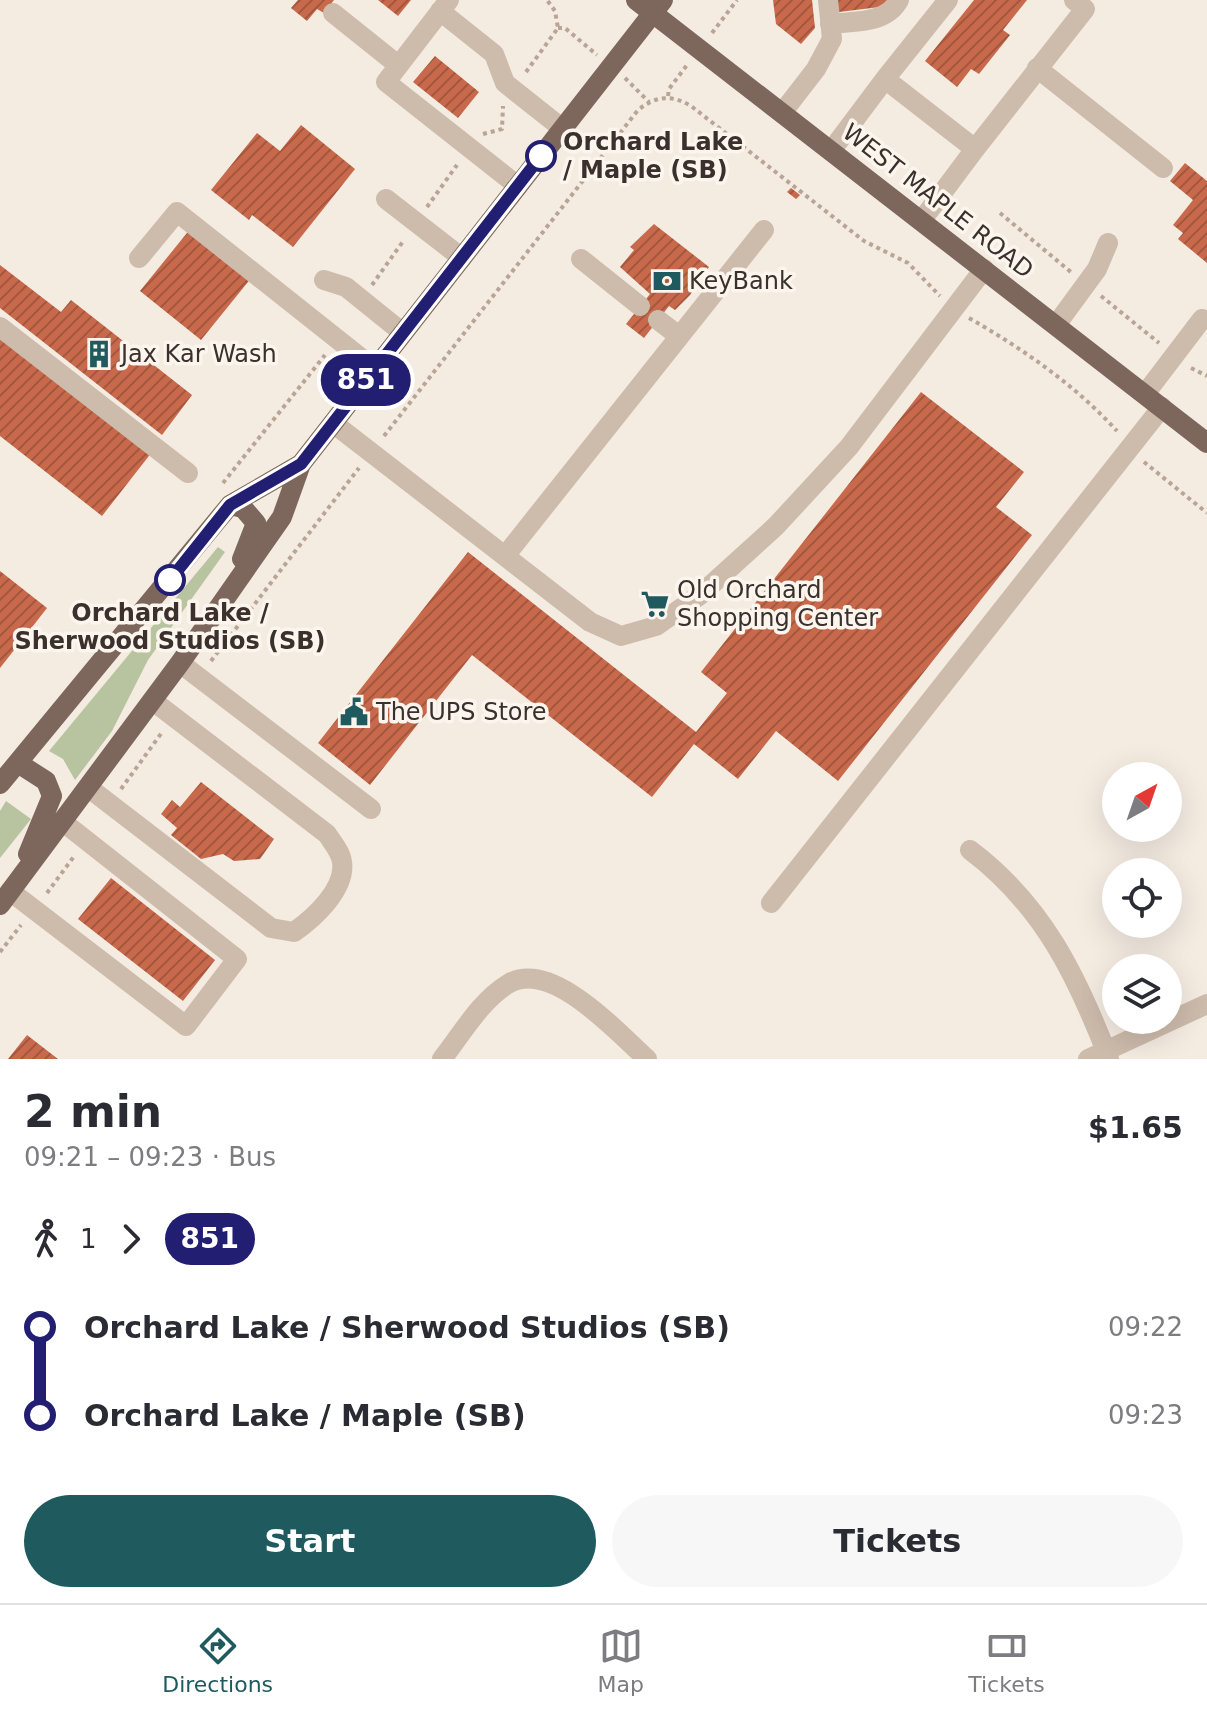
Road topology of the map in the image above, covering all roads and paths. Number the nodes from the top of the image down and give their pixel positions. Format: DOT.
graph roads {
  1 [pos="547,0"];
  2 [pos="636,0"];
  3 [pos="828,0"];
  4 [pos="899,0"];
  5 [pos="948,0"];
  6 [pos="1084,3"];
  7 [pos="444,6"];
  8 [pos="658,6"];
  9 [pos="333,13"];
  10 [pos="830,24"];
  11 [pos="558,28"];
  12 [pos="565,28"];
  13 [pos="398,65"];
  14 [pos="1037,68"];
  15 [pos="885,79"];
  16 [pos="669,89"];
  17 [pos="513,90"];
  18 [pos="645,95"];
  19 [pos="668,96"];
  20 [pos="649,102"];
  21 [pos="782,113"];
  22 [pos="563,129"];
  23 [pos="469,148"];
  24 [pos="975,149"];
  25 [pos="831,151"];
  26 [pos="1163,168"];
  27 [pos="518,186"];
  28 [pos="386,199"];
  29 [pos="922,220"];
  30 [pos="417,223"];
  31 [pos="764,230"];
  32 [pos="1108,243"];
  33 [pos="139,258"];
  34 [pos="462,258"];
  35 [pos="581,259"];
  36 [pos="984,269"];
  37 [pos="324,280"];
  38 [pos="361,299"];
  39 [pos="640,306"];
  40 [pos="955,307"];
  41 [pos="1202,319"];
  42 [pos="658,320"];
  43 [pos="1056,325"];
  44 [pos="0,327"];
  45 [pos="403,333"];
  46 [pos="679,336"];
  47 [pos="338,339"];
  48 [pos="375,369"];
  49 [pos="1145,394"];
  50 [pos="1162,407"];
  51 [pos="333,423"];
  52 [pos="1207,443"];
  53 [pos="1130,447"];
  54 [pos="371,452"];
  55 [pos="301,464"];
  56 [pos="188,473"];
  57 [pos="222,500"];
  58 [pos="1207,513"];
  59 [pos="505,556"];
  60 [pos="226,598"];
  61 [pos="180,663"];
  62 [pos="199,678"];
  63 [pos="153,701"];
  64 [pos="173,716"];
  65 [pos="18,763"];
  66 [pos="0,784"];
  67 [pos="89,788"];
  68 [pos="110,805"];
  69 [pos="371,809"];
  70 [pos="63,822"];
  71 [pos="85,840"];
  72 [pos="970,850"];
  73 [pos="9,893"];
  74 [pos="771,903"];
  75 [pos="34,909"];
  76 [pos="0,952"];
  77 [pos="1207,1004"];
  78 [pos="1101,1057"];
  79 [pos="442,1059"];
  80 [pos="647,1059"];
  1 -- 11 [label="path"];
  2 -- 8 [label="main road, WEST MAPLE ROAD"];
  3 -- 10 [label="street"];
  4 -- 10 [label="street"];
  5 -- 15 [label="street"];
  6 -- 14 [label="street"];
  7 -- 13 [label="street"];
  7 -- 17 [label="street"];
  8 -- 21 [label="main road, WEST MAPLE ROAD"];
  8 -- 22 [label="main road"];
  9 -- 13 [label="street"];
  10 -- 21 [label="street"];
  11 -- 12 [label="path"];
  11 -- 17 [label="path"];
  13 -- 23 [label="street"];
  14 -- 24 [label="street"];
  14 -- 26 [label="street"];
  15 -- 24 [label="street"];
  15 -- 25 [label="street"];
  16 -- 19 [label="path"];
  17 -- 22 [label="street"];
  17 -- 23 [label="path"];
  18 -- 20 [label="path"];
  19 -- 20 [label="path"];
  19 -- 40 [label="path"];
  20 -- 54 [label="path"];
  21 -- 25 [label="main road, WEST MAPLE ROAD"];
  22 -- 27 [label="main road"];
  23 -- 27 [label="street"];
  23 -- 30 [label="path"];
  24 -- 29 [label="street"];
  25 -- 29 [label="main road, WEST MAPLE ROAD"];
  27 -- 34 [label="main road"];
  28 -- 30 [label="street"];
  29 -- 36 [label="main road, WEST MAPLE ROAD"];
  30 -- 34 [label="street"];
  30 -- 38 [label="path"];
  31 -- 46 [label="street"];
  32 -- 43 [label="street"];
  33 -- 47 [label="street"];
  34 -- 45 [label="main road"];
  35 -- 39 [label="street"];
  36 -- 40 [label="street"];
  36 -- 43 [label="main road, WEST MAPLE ROAD"];
  37 -- 38 [label="street"];
  38 -- 45 [label="street"];
  40 -- 53 [label="path"];
  40 -- 59 [label="street"];
  41 -- 49 [label="street"];
  42 -- 46 [label="street"];
  43 -- 49 [label="main road, WEST MAPLE ROAD"];
  44 -- 56 [label="street"];
  45 -- 48 [label="main road"];
  46 -- 59 [label="street"];
  47 -- 48 [label="street"];
  47 -- 57 [label="path"];
  48 -- 51 [label="main road"];
  49 -- 50 [label="main road, WEST MAPLE ROAD"];
  50 -- 52 [label="main road, WEST MAPLE ROAD"];
  50 -- 53 [label="street"];
  51 -- 54 [label="street"];
  51 -- 55 [label="main road"];
  53 -- 58 [label="path"];
  53 -- 74 [label="street"];
  54 -- 59 [label="street"];
  54 -- 62 [label="path"];
  55 -- 57 [label="main road"];
  55 -- 60 [label="main road"];
  57 -- 60 [label="main road"];
  57 -- 65 [label="main road"];
  60 -- 61 [label="main road"];
  61 -- 62 [label="street"];
  61 -- 63 [label="main road"];
  62 -- 69 [label="street"];
  63 -- 64 [label="street"];
  63 -- 67 [label="main road"];
  64 -- 68 [label="path"];
  64 -- 68 [label="street"];
  65 -- 66 [label="main road"];
  65 -- 73 [label="main road"];
  67 -- 68 [label="street"];
  67 -- 70 [label="main road"];
  70 -- 71 [label="street"];
  70 -- 73 [label="main road"];
  71 -- 75 [label="path"];
  71 -- 75 [label="street"];
  72 -- 78 [label="street"];
  73 -- 75 [label="street"];
  75 -- 76 [label="path"];
  77 -- 78 [label="street"];
  79 -- 80 [label="street"];
}
